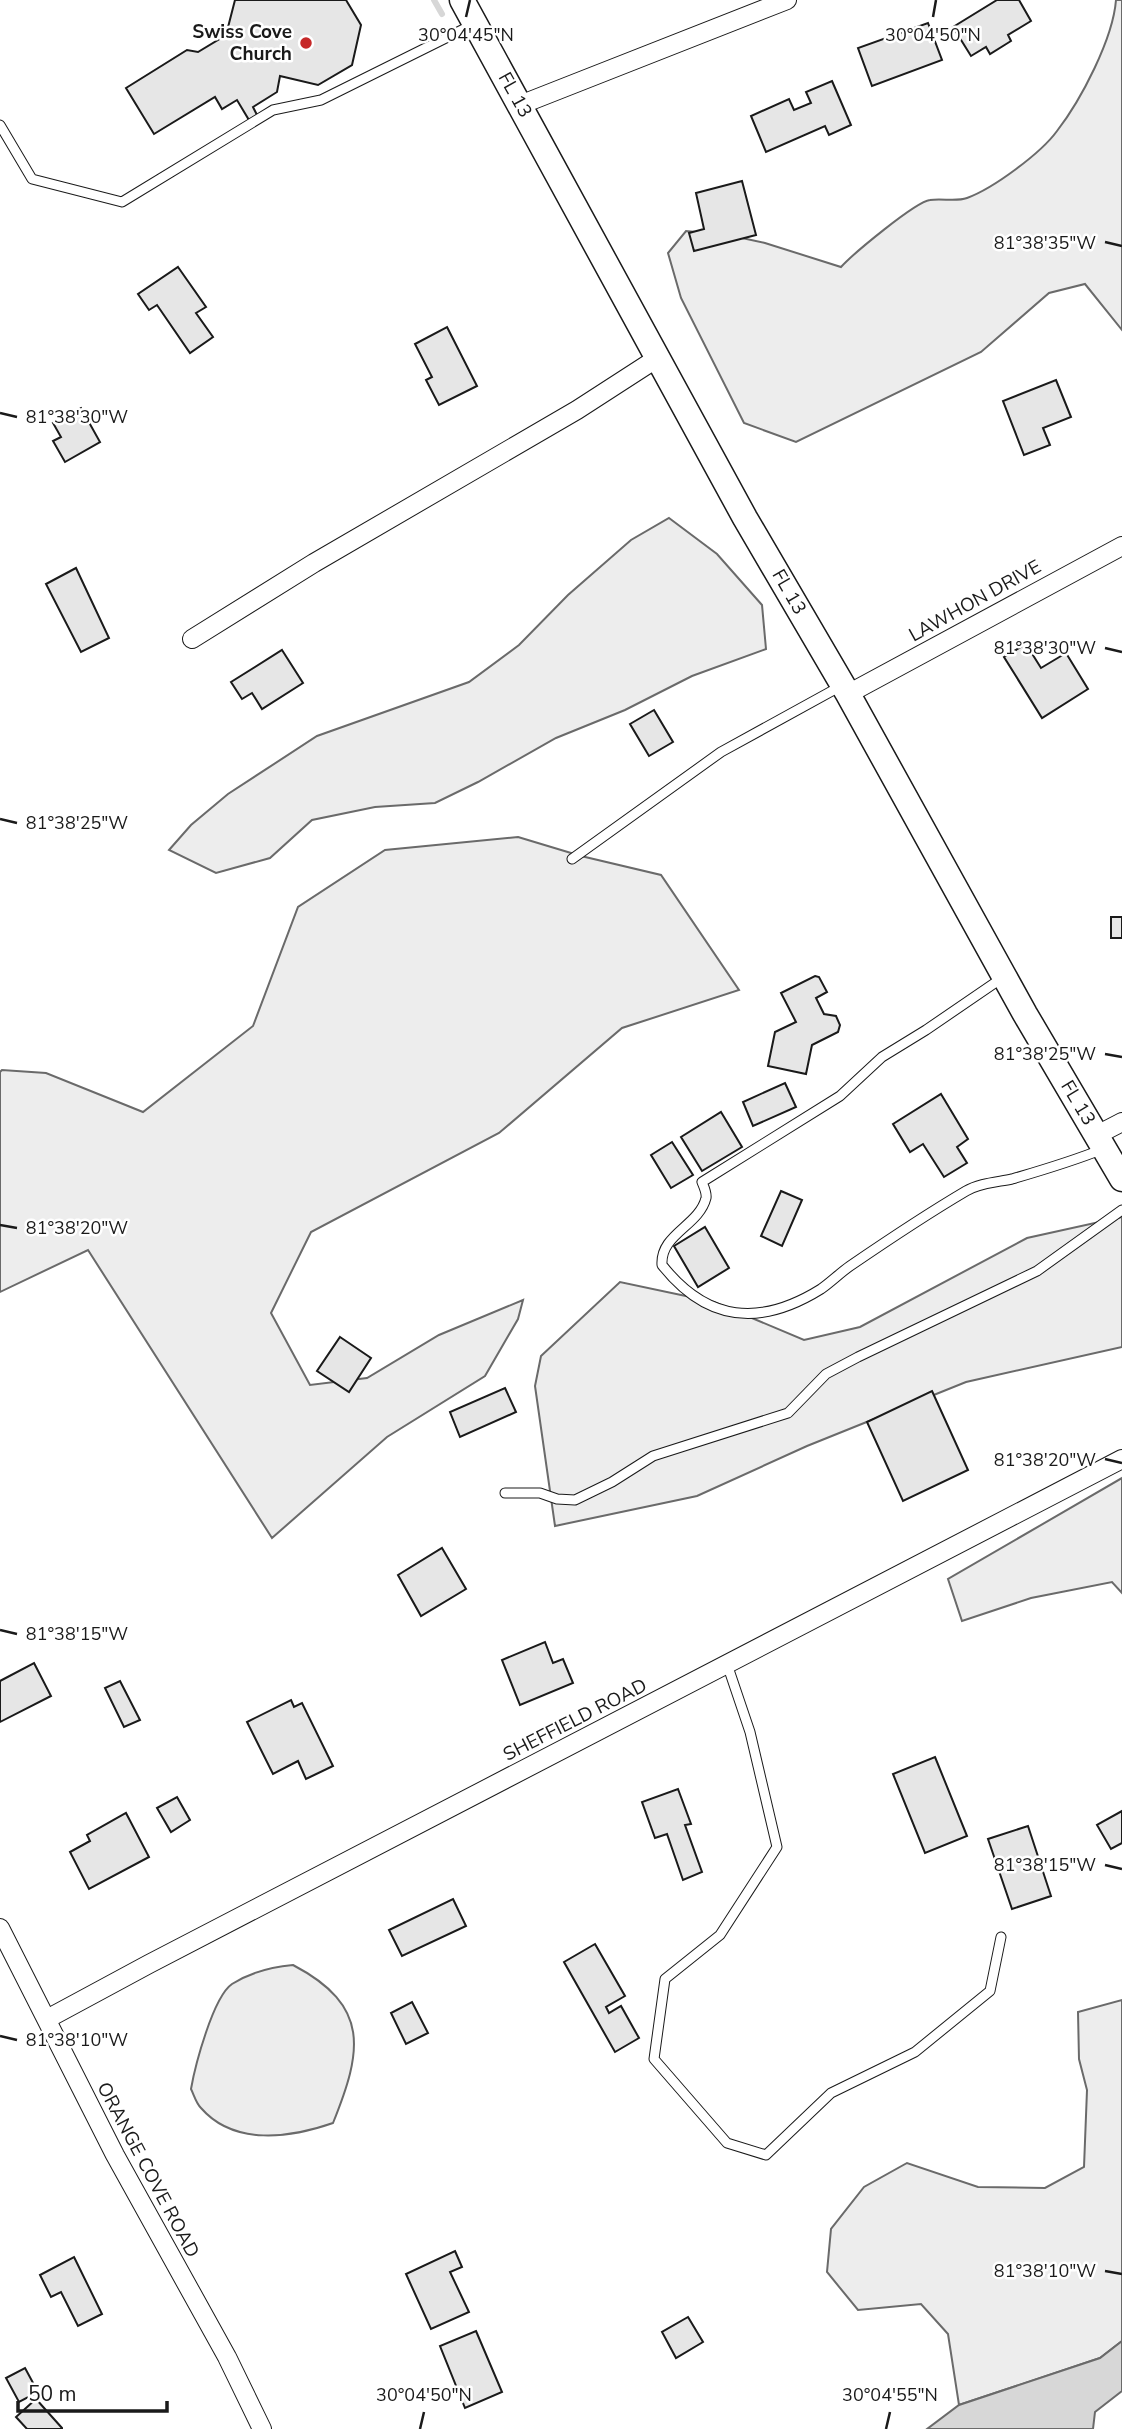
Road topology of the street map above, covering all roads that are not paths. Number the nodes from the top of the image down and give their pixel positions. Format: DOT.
graph roads {
  1 [pos="463,0"];
  2 [pos="787,0"];
  3 [pos="475,23"];
  4 [pos="520,105"];
  5 [pos="0,125"];
  6 [pos="659,357"];
  7 [pos="1122,546"];
  8 [pos="192,639"];
  9 [pos="846,690"];
  10 [pos="572,859"];
  11 [pos="1004,977"];
  12 [pos="1122,1122"];
  13 [pos="1101,1142"];
  14 [pos="1122,1179"];
  15 [pos="1122,1210"];
  16 [pos="1122,1459"];
  17 [pos="505,1493"];
  18 [pos="727,1664"];
  19 [pos="0,1928"];
  20 [pos="1001,1937"];
  21 [pos="47,2019"];
  22 [pos="262,2429"];
  1 -- 3 [label="main road, FL 13"];
  2 -- 4 [label="street"];
  3 -- 4 [label="main road, FL 13"];
  3 -- 5 [label="lane"];
  4 -- 6 [label="main road, FL 13"];
  6 -- 8 [label="street"];
  6 -- 9 [label="main road, FL 13"];
  7 -- 9 [label="street, LAWHON DRIVE"];
  9 -- 10 [label="lane"];
  9 -- 11 [label="main road, FL 13"];
  11 -- 13 [label="main road, FL 13"];
  11 -- 13 [label="lane"];
  12 -- 13 [label="street"];
  13 -- 14 [label="main road, FL 13"];
  15 -- 17 [label="lane"];
  16 -- 18 [label="street, SHEFFIELD ROAD"];
  18 -- 20 [label="lane"];
  18 -- 21 [label="street, SHEFFIELD ROAD"];
  19 -- 21 [label="street, ORANGE COVE ROAD"];
  21 -- 22 [label="street, ORANGE COVE ROAD"];
}
